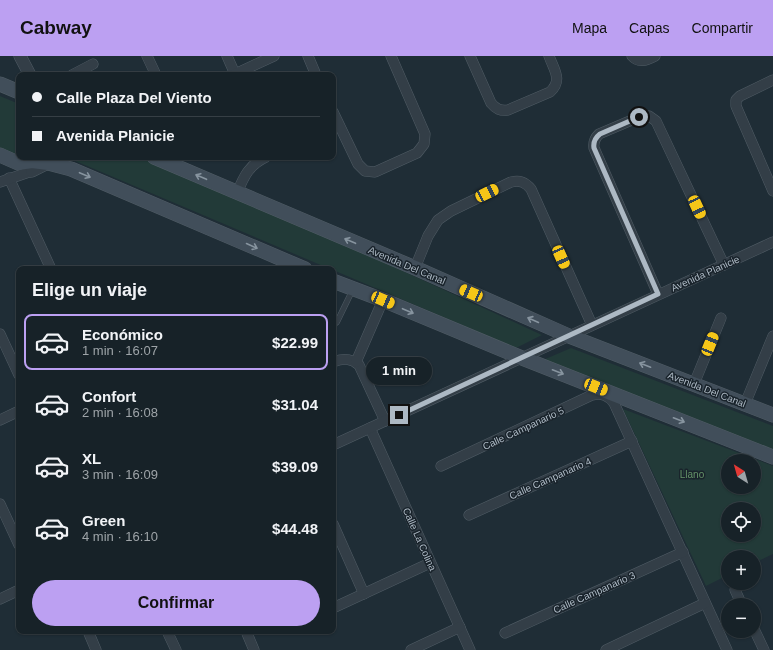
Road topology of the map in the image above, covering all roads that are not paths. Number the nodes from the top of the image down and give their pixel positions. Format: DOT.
graph roads {
  1 [pos="20,56"];
  2 [pos="147,56"];
  3 [pos="227,56"];
  4 [pos="274,56"];
  5 [pos="308,56"];
  6 [pos="390,56"];
  7 [pos="470,56"];
  8 [pos="549,56"];
  9 [pos="632,56"];
  10 [pos="655,56"];
  11 [pos="93,64"];
  12 [pos="28,72"];
  13 [pos="78,72"];
  14 [pos="155,72"];
  15 [pos="233,72"];
  16 [pos="238,72"];
  17 [pos="315,72"];
  18 [pos="773,80"];
  19 [pos="0,84"];
  20 [pos="16,91"];
  21 [pos="336,124"];
  22 [pos="0,155"];
  23 [pos="54,160"];
  24 [pos="161,160"];
  25 [pos="260,160"];
  26 [pos="32,171"];
  27 [pos="5,180"];
  28 [pos="773,191"];
  29 [pos="237,193"];
  30 [pos="773,242"];
  31 [pos="724,265"];
  32 [pos="49,266"];
  33 [pos="298,266"];
  34 [pos="415,268"];
  35 [pos="336,282"];
  36 [pos="353,289"];
  37 [pos="658,294"];
  38 [pos="383,300"];
  39 [pos="721,318"];
  40 [pos="336,323"];
  41 [pos="592,325"];
  42 [pos="0,334"];
  43 [pos="569,336"];
  44 [pos="773,336"];
  45 [pos="522,358"];
  46 [pos="336,361"];
  47 [pos="356,362"];
  48 [pos="16,364"];
  49 [pos="694,384"];
  50 [pos="745,404"];
  51 [pos="16,412"];
  52 [pos="773,415"];
  53 [pos="0,420"];
  54 [pos="385,421"];
  55 [pos="370,428"];
  56 [pos="632,441"];
  57 [pos="336,444"];
  58 [pos="773,457"];
  59 [pos="442,466"];
  60 [pos="0,504"];
  61 [pos="468,515"];
  62 [pos="336,531"];
  63 [pos="16,539"];
  64 [pos="683,552"];
  65 [pos="430,563"];
  66 [pos="735,590"];
  67 [pos="16,591"];
  68 [pos="364,594"];
  69 [pos="739,598"];
  70 [pos="0,599"];
  71 [pos="705,603"];
  72 [pos="336,607"];
  73 [pos="460,627"];
  74 [pos="505,632"];
  75 [pos="89,634"];
  76 [pos="168,634"];
  77 [pos="247,634"];
  78 [pos="758,638"];
  79 [pos="96,650"];
  80 [pos="176,650"];
  81 [pos="254,650"];
  82 [pos="411,650"];
  83 [pos="470,650"];
  84 [pos="606,650"];
  85 [pos="727,650"];
  86 [pos="764,650"];
  1 -- 12 [label="street"];
  2 -- 14 [label="street"];
  3 -- 15 [label="street"];
  4 -- 16 [label="street"];
  5 -- 17 [label="street"];
  6 -- 21 [label="street"];
  7 -- 8 [label="street"];
  9 -- 10 [label="street"];
  11 -- 13 [label="street"];
  18 -- 28 [label="street"];
  19 -- 20 [label="main road"];
  22 -- 23 [label="main road"];
  23 -- 26 [label="street"];
  23 -- 33 [label="main road, one-way"];
  29 -- 24 [label="main road, Avenida Del Canal, one-way"];
  25 -- 29 [label="street"];
  26 -- 27 [label="street"];
  27 -- 32 [label="street"];
  34 -- 29 [label="main road, Avenida Del Canal, one-way"];
  30 -- 31 [label="street, Avenida Planicie"];
  31 -- 37 [label="street, Avenida Planicie"];
  31 -- 37 [label="street"];
  34 -- 41 [label="street"];
  43 -- 34 [label="main road, Avenida Del Canal, one-way"];
  35 -- 36 [label="main road"];
  36 -- 38 [label="main road"];
  36 -- 40 [label="lane"];
  37 -- 41 [label="street, Avenida Planicie"];
  38 -- 45 [label="main road, one-way"];
  38 -- 47 [label="street"];
  39 -- 49 [label="street"];
  41 -- 43 [label="street, Avenida Planicie"];
  42 -- 48 [label="street"];
  43 -- 45 [label="street, Avenida Planicie"];
  49 -- 43 [label="main road, Avenida Del Canal, one-way"];
  44 -- 50 [label="street"];
  45 -- 54 [label="street, Avenida Planicie"];
  45 -- 58 [label="main road, one-way"];
  46 -- 47 [label="street"];
  47 -- 54 [label="street"];
  49 -- 50 [label="main road, Avenida Del Canal"];
  50 -- 52 [label="main road, Avenida Del Canal"];
  51 -- 53 [label="street"];
  54 -- 55 [label="street, Avenida Planicie"];
  55 -- 57 [label="street, Avenida Planicie"];
  55 -- 65 [label="street, Calle La Colina"];
  56 -- 59 [label="street, Calle Campanario 5"];
  56 -- 61 [label="street, Calle Campanario 4"];
  56 -- 64 [label="street"];
  60 -- 63 [label="street"];
  62 -- 68 [label="street"];
  64 -- 71 [label="street"];
  64 -- 74 [label="street, Calle Campanario 3"];
  65 -- 68 [label="street"];
  65 -- 73 [label="street, Calle La Colina"];
  66 -- 69 [label="street"];
  67 -- 70 [label="street"];
  68 -- 72 [label="street"];
  71 -- 84 [label="street"];
  71 -- 85 [label="street"];
  73 -- 82 [label="street"];
  73 -- 83 [label="street, Calle La Colina"];
  75 -- 79 [label="street"];
  76 -- 80 [label="street"];
  77 -- 81 [label="street"];
  78 -- 86 [label="street"];
}
